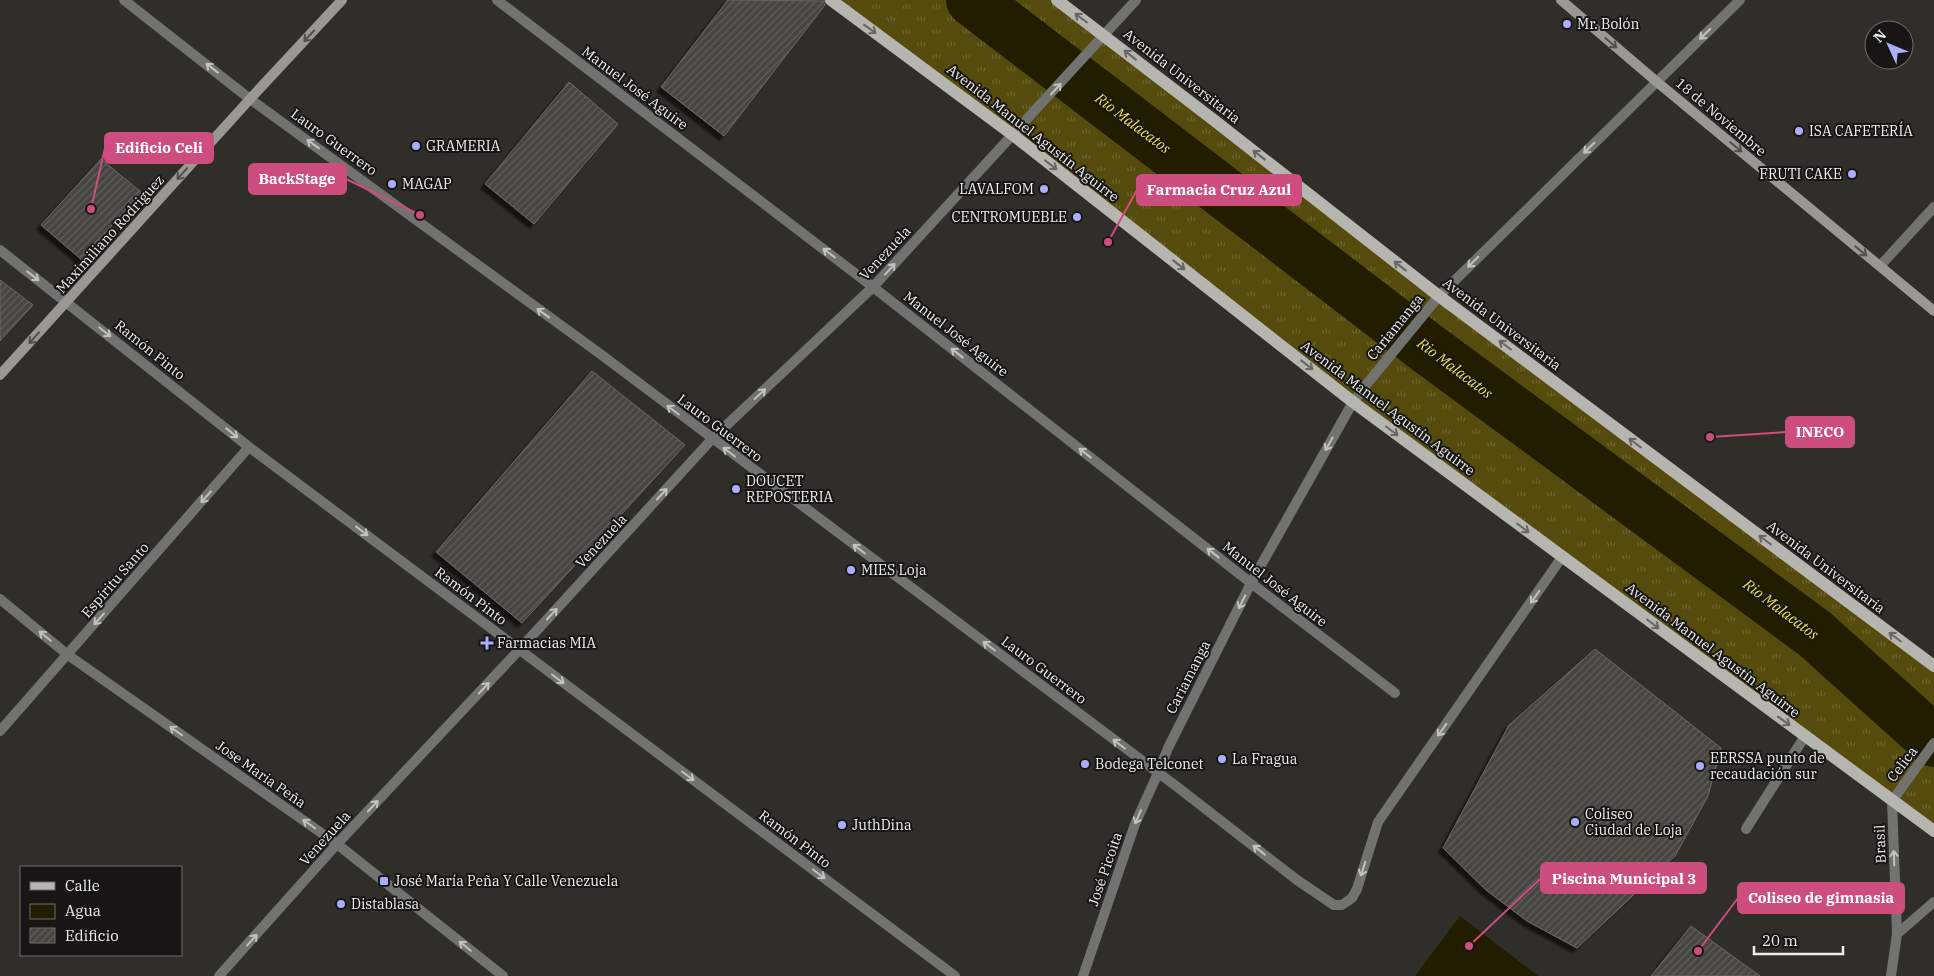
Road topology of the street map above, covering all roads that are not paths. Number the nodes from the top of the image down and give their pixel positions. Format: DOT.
graph roads {
  1 [pos="124,0"];
  2 [pos="342,0"];
  3 [pos="497,0"];
  4 [pos="831,0"];
  5 [pos="1057,0"];
  6 [pos="1136,0"];
  7 [pos="1561,0"];
  8 [pos="1740,0"];
  9 [pos="1105,36"];
  10 [pos="1657,82"];
  11 [pos="250,98"];
  12 [pos="1013,134"];
  13 [pos="1934,207"];
  14 [pos="0,250"];
  15 [pos="1880,266"];
  16 [pos="873,287"];
  17 [pos="1438,296"];
  18 [pos="67,302"];
  19 [pos="1934,311"];
  20 [pos="0,375"];
  21 [pos="1353,402"];
  22 [pos="712,440"];
  23 [pos="249,447"];
  24 [pos="1562,557"];
  25 [pos="1251,583"];
  26 [pos="0,599"];
  27 [pos="519,650"];
  28 [pos="68,655"];
  29 [pos="1934,666"];
  30 [pos="1395,693"];
  31 [pos="0,731"];
  32 [pos="1804,736"];
  33 [pos="1934,744"];
  34 [pos="1158,773"];
  35 [pos="1892,801"];
  36 [pos="1746,829"];
  37 [pos="1934,831"];
  38 [pos="337,844"];
  39 [pos="1934,902"];
  40 [pos="1897,934"];
  41 [pos="220,976"];
  42 [pos="503,976"];
  43 [pos="955,976"];
  44 [pos="1083,976"];
  45 [pos="1891,976"];
  11 -- 1 [label="street, Lauro Guerrero, one-way"];
  2 -- 11 [label="street, Maximiliano Rodriguez, one-way"];
  16 -- 3 [label="street, Manuel José Aguire, one-way"];
  4 -- 12 [label="main road, Avenida Manuel Agustín Aguirre, one-way"];
  9 -- 5 [label="main road, Avenida Universitaria, one-way"];
  6 -- 9 [label="street, Venezuela"];
  7 -- 10 [label="street, 18 de Noviembre, one-way"];
  8 -- 10 [label="street, Cariamanga, one-way"];
  12 -- 9 [label="street, Venezuela, one-way"];
  17 -- 9 [label="main road, Avenida Universitaria, one-way"];
  10 -- 15 [label="street, 18 de Noviembre, one-way"];
  10 -- 17 [label="street, Cariamanga, one-way"];
  11 -- 18 [label="street, Maximiliano Rodriguez, one-way"];
  22 -- 11 [label="street, Lauro Guerrero, one-way"];
  16 -- 12 [label="street, Venezuela, one-way"];
  12 -- 21 [label="main road, Avenida Manuel Agustín Aguirre, one-way"];
  13 -- 15 [label="street"];
  14 -- 18 [label="street, Ramón Pinto, one-way"];
  15 -- 19 [label="street, 18 de Noviembre"];
  22 -- 16 [label="street, Venezuela, one-way"];
  25 -- 16 [label="street, Manuel José Aguire, one-way"];
  17 -- 21 [label="street, Cariamanga"];
  29 -- 17 [label="main road, Avenida Universitaria, one-way"];
  18 -- 20 [label="street, Maximiliano Rodriguez, one-way"];
  18 -- 23 [label="street, Ramón Pinto, one-way"];
  21 -- 24 [label="main road, Avenida Manuel Agustín Aguirre, one-way"];
  21 -- 25 [label="street, Cariamanga, one-way"];
  27 -- 22 [label="street, Venezuela, one-way"];
  34 -- 22 [label="street, Lauro Guerrero, one-way"];
  23 -- 27 [label="street, Ramón Pinto, one-way"];
  23 -- 28 [label="street, Espíritu Santo, one-way"];
  24 -- 32 [label="main road, Avenida Manuel Agustín Aguirre, one-way"];
  24 -- 34 [label="street, Lauro Guerrero, one-way"];
  25 -- 30 [label="street, Manuel José Aguire"];
  25 -- 34 [label="street, Cariamanga, one-way"];
  28 -- 26 [label="street, Jose Maria Peña, one-way"];
  38 -- 27 [label="street, Venezuela, one-way"];
  27 -- 43 [label="street, Ramón Pinto, one-way"];
  28 -- 31 [label="street, Espíritu Santo"];
  38 -- 28 [label="street, Jose Maria Peña, one-way"];
  32 -- 35 [label="main road, Avenida Manuel Agustín Aguirre"];
  32 -- 36 [label="street"];
  33 -- 35 [label="street, Celica"];
  34 -- 44 [label="street, José Picoita, one-way"];
  35 -- 37 [label="main road, Avenida Manuel Agustín Aguirre"];
  40 -- 35 [label="street, Brasil, one-way"];
  41 -- 38 [label="street, Venezuela, one-way"];
  42 -- 38 [label="street, Jose Maria Peña, one-way"];
  39 -- 40 [label="street"];
  40 -- 45 [label="street, Brasil"];
}
